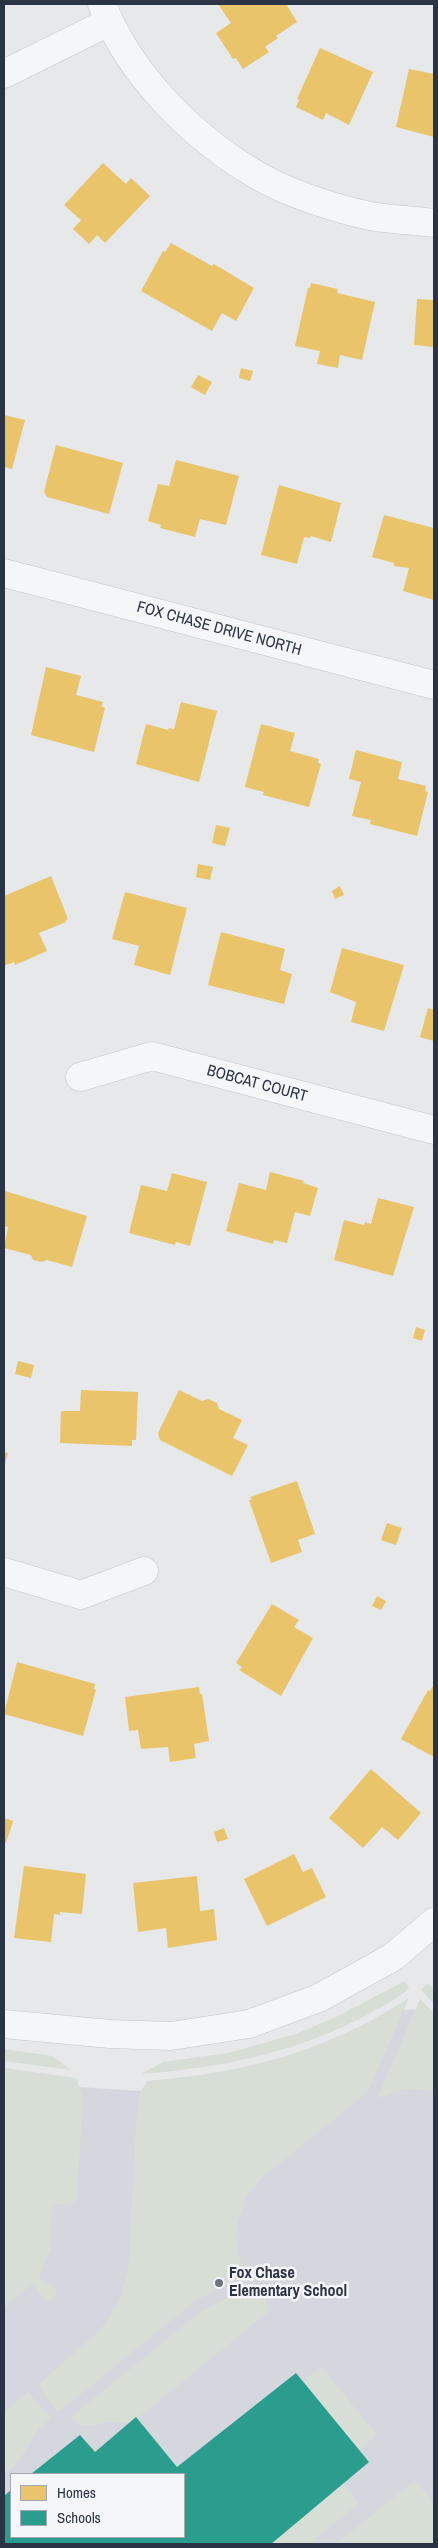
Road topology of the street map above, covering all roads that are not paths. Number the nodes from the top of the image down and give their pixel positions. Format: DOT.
graph roads {
  1 [pos="106,13"];
  2 [pos="4,74"];
  3 [pos="434,223"];
  4 [pos="4,573"];
  5 [pos="434,685"];
  6 [pos="80,1077"];
  7 [pos="434,1130"];
  8 [pos="144,1571"];
  9 [pos="4,1572"];
  10 [pos="430,1935"];
  11 [pos="4,2024"];
  1 -- 2 [label="street"];
  1 -- 3 [label="street"];
  4 -- 5 [label="street, FOX CHASE DRIVE NORTH"];
  6 -- 7 [label="street, BOBCAT COURT"];
  8 -- 9 [label="street"];
  10 -- 11 [label="street"];
}
